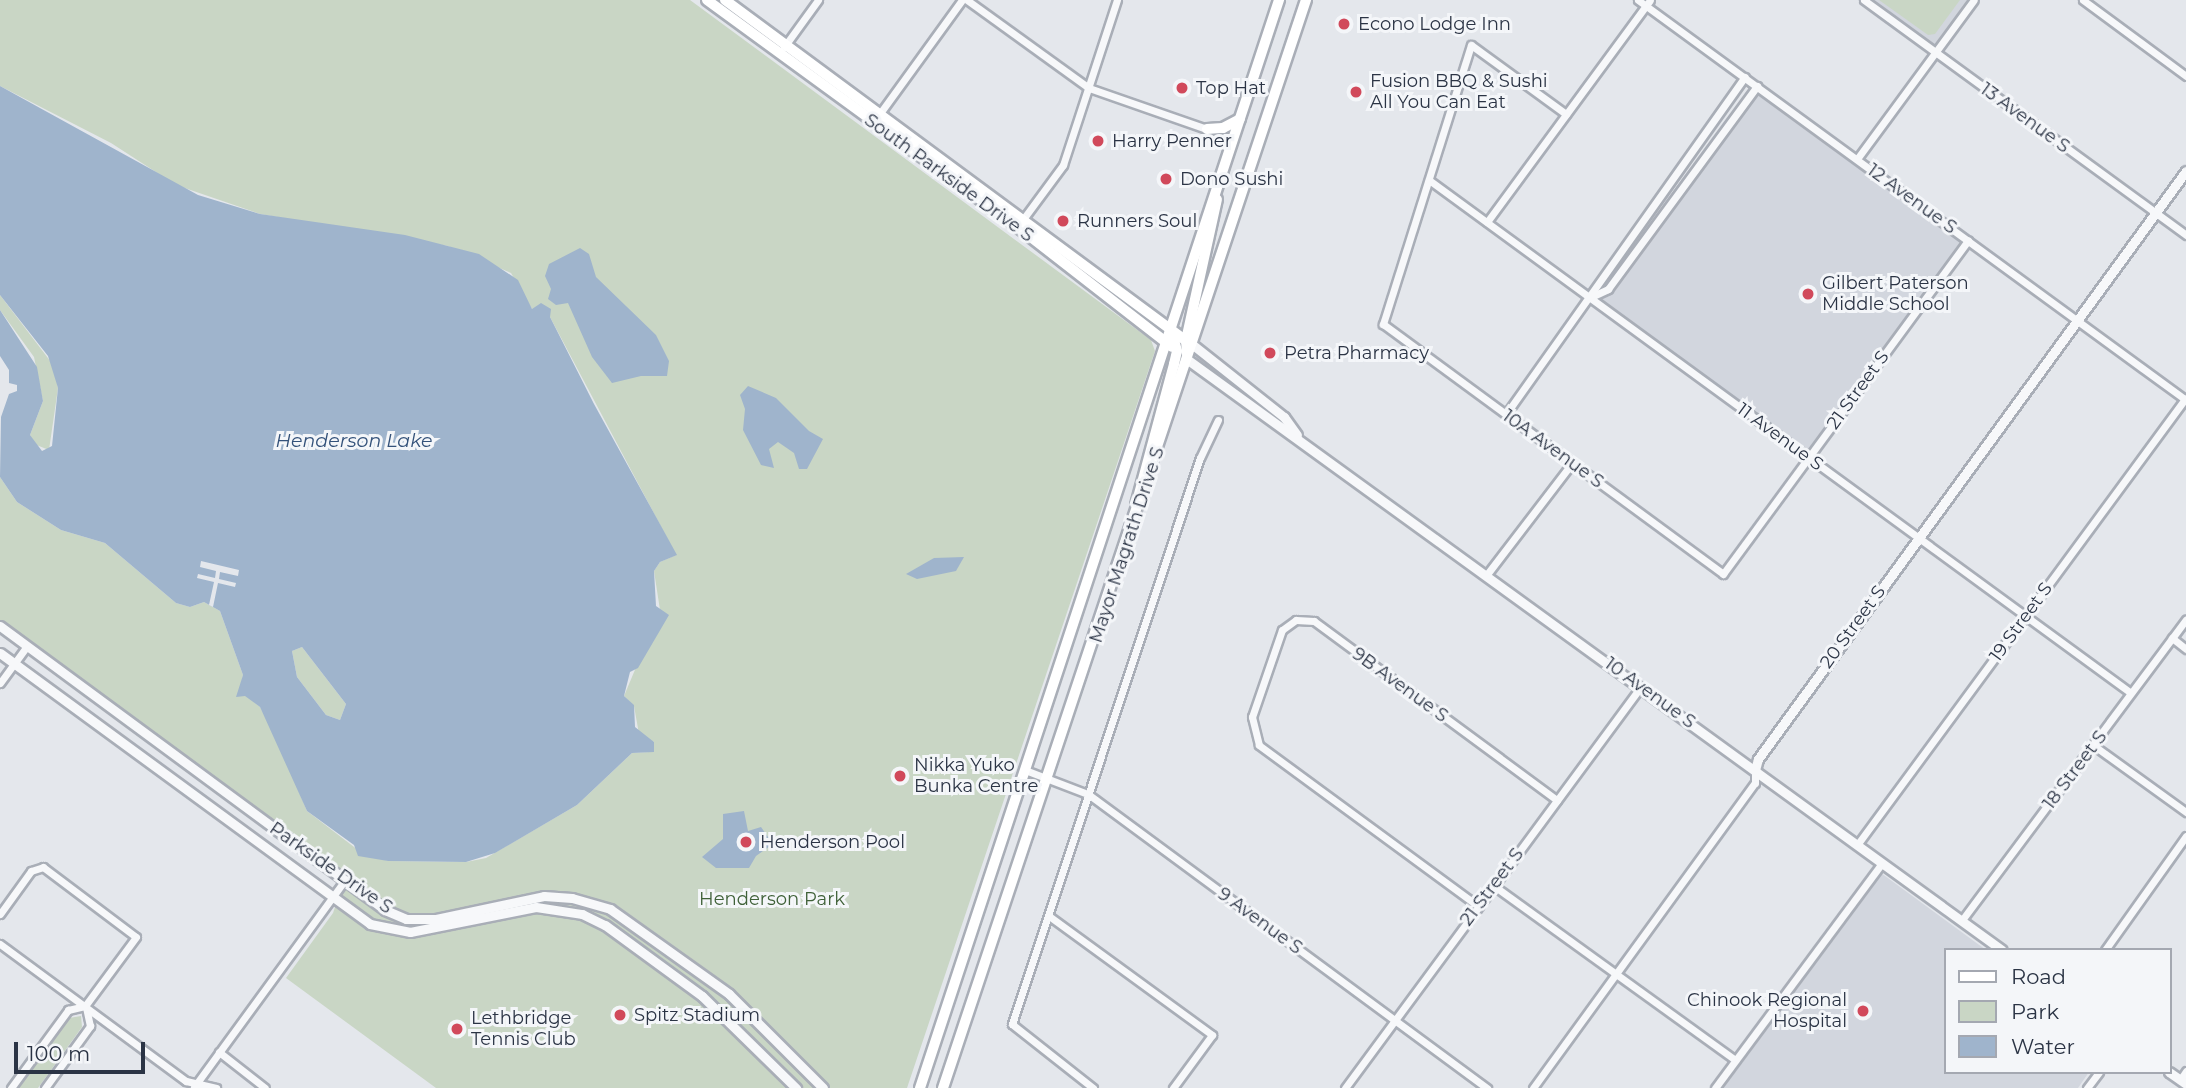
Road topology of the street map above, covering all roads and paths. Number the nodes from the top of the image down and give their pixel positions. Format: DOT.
graph roads {
  1 [pos="707,0"];
  2 [pos="725,0"];
  3 [pos="818,0"];
  4 [pos="964,0"];
  5 [pos="1117,0"];
  6 [pos="1279,0"];
  7 [pos="1306,0"];
  8 [pos="1638,0"];
  9 [pos="1864,0"];
  10 [pos="1974,0"];
  11 [pos="2083,0"];
  12 [pos="1648,3"];
  13 [pos="786,44"];
  14 [pos="780,53"];
  15 [pos="1936,53"];
  16 [pos="2186,76"];
  17 [pos="1745,77"];
  18 [pos="1757,86"];
  19 [pos="1088,88"];
  20 [pos="1566,114"];
  21 [pos="877,118"];
  22 [pos="1240,119"];
  23 [pos="1208,129"];
  24 [pos="1228,152"];
  25 [pos="1857,159"];
  26 [pos="2186,171"];
  27 [pos="1429,180"];
  28 [pos="1215,194"];
  29 [pos="2155,213"];
  30 [pos="1024,218"];
  31 [pos="1488,222"];
  32 [pos="1017,227"];
  33 [pos="2186,235"];
  34 [pos="1968,240"];
  35 [pos="1591,298"];
  36 [pos="2077,319"];
  37 [pos="1171,328"];
  38 [pos="1166,342"];
  39 [pos="1189,343"];
  40 [pos="1177,351"];
  41 [pos="1188,360"];
  42 [pos="2185,399"];
  43 [pos="1506,414"];
  44 [pos="1219,420"];
  45 [pos="1298,436"];
  46 [pos="1809,458"];
  47 [pos="1572,463"];
  48 [pos="1134,524"];
  49 [pos="1918,538"];
  50 [pos="1488,573"];
  51 [pos="1723,574"];
  52 [pos="2025,616"];
  53 [pos="2186,619"];
  54 [pos="0,626"];
  55 [pos="2172,638"];
  56 [pos="27,646"];
  57 [pos="2186,649"];
  58 [pos="0,653"];
  59 [pos="14,663"];
  60 [pos="0,683"];
  61 [pos="1641,687"];
  62 [pos="2131,693"];
  63 [pos="2093,745"];
  64 [pos="1026,770"];
  65 [pos="1755,770"];
  66 [pos="1049,778"];
  67 [pos="1088,794"];
  68 [pos="1557,800"];
  69 [pos="2186,812"];
  70 [pos="2186,836"];
  71 [pos="1857,845"];
  72 [pos="1882,863"];
  73 [pos="344,881"];
  74 [pos="1494,886"];
  75 [pos="333,897"];
  76 [pos="1478,906"];
  77 [pos="0,914"];
  78 [pos="1049,916"];
  79 [pos="1962,920"];
  80 [pos="0,944"];
  81 [pos="1999,948"];
  82 [pos="2106,948"];
  83 [pos="1616,975"];
  84 [pos="85,1006"];
  85 [pos="1394,1020"];
  86 [pos="219,1052"];
  87 [pos="1735,1060"];
  88 [pos="2186,1071"];
  89 [pos="2183,1082"];
  90 [pos="194,1086"];
  91 [pos="11,1088"];
  92 [pos="45,1088"];
  93 [pos="216,1088"];
  94 [pos="265,1088"];
  95 [pos="796,1088"];
  96 [pos="823,1088"];
  97 [pos="920,1088"];
  98 [pos="943,1088"];
  99 [pos="1093,1088"];
  100 [pos="1173,1088"];
  101 [pos="1345,1088"];
  102 [pos="1487,1088"];
  103 [pos="1533,1088"];
  104 [pos="1715,1088"];
  1 -- 14 [label="main road, South Parkside Drive S"];
  2 -- 13 [label="main road, South Parkside Drive S"];
  3 -- 13 [label="street"];
  4 -- 19 [label="street"];
  4 -- 21 [label="street"];
  5 -- 19 [label="street"];
  6 -- 22 [label="main road, Mayor Magrath Drive S"];
  7 -- 39 [label="main road, Mayor Magrath Drive S"];
  8 -- 12 [label="street, 12 Avenue S"];
  9 -- 15 [label="street, 13 Avenue S"];
  10 -- 15 [label="street"];
  11 -- 16 [label="street"];
  12 -- 17 [label="street, 12 Avenue S"];
  12 -- 20 [label="street"];
  13 -- 14 [label="street"];
  13 -- 21 [label="main road, South Parkside Drive S"];
  14 -- 21 [label="main road, South Parkside Drive S"];
  15 -- 25 [label="street"];
  15 -- 29 [label="street, 13 Avenue S"];
  17 -- 18 [label="street, 12 Avenue S"];
  17 -- 35 [label="street"];
  18 -- 25 [label="street, 12 Avenue S"];
  18 -- 35 [label="street"];
  19 -- 23 [label="street"];
  19 -- 30 [label="street"];
  20 -- 27 [label="street"];
  20 -- 31 [label="street"];
  21 -- 30 [label="main road, South Parkside Drive S"];
  21 -- 32 [label="main road, South Parkside Drive S"];
  22 -- 23 [label="main road"];
  22 -- 24 [label="main road, Mayor Magrath Drive S"];
  23 -- 24 [label="main road"];
  24 -- 28 [label="main road, Mayor Magrath Drive S"];
  25 -- 34 [label="street, 12 Avenue S"];
  26 -- 29 [label="street, 20 Street S"];
  27 -- 31 [label="street, 11 Avenue S"];
  27 -- 43 [label="street, 10A Avenue S"];
  28 -- 37 [label="main road, Mayor Magrath Drive S"];
  28 -- 39 [label="main road"];
  29 -- 33 [label="street, 13 Avenue S"];
  29 -- 36 [label="street, 20 Street S"];
  30 -- 32 [label="street"];
  30 -- 37 [label="main road, South Parkside Drive S"];
  31 -- 35 [label="street, 11 Avenue S"];
  32 -- 38 [label="main road, South Parkside Drive S"];
  34 -- 36 [label="street, 12 Avenue S"];
  34 -- 46 [label="street, 21 Street S"];
  35 -- 43 [label="street"];
  35 -- 46 [label="street, 11 Avenue S"];
  36 -- 42 [label="street, 12 Avenue S"];
  36 -- 49 [label="street, 20 Street S"];
  37 -- 38 [label="main road, Mayor Magrath Drive S"];
  37 -- 39 [label="main road, South Parkside Drive S"];
  37 -- 40 [label="main road"];
  38 -- 40 [label="main road, South Parkside Drive S"];
  38 -- 64 [label="main road, Mayor Magrath Drive S"];
  39 -- 41 [label="main road, Mayor Magrath Drive S"];
  39 -- 45 [label="street, 10 Avenue S"];
  40 -- 41 [label="main road, South Parkside Drive S"];
  40 -- 48 [label="main road"];
  41 -- 45 [label="street, 10 Avenue S"];
  41 -- 48 [label="main road, Mayor Magrath Drive S"];
  42 -- 52 [label="street, 19 Street S"];
  43 -- 47 [label="street, 10A Avenue S"];
  44 -- 67 [label="street"];
  45 -- 50 [label="street, 10 Avenue S"];
  46 -- 49 [label="street, 11 Avenue S"];
  46 -- 51 [label="street, 21 Street S"];
  47 -- 50 [label="street"];
  47 -- 51 [label="street, 10A Avenue S"];
  48 -- 66 [label="main road, Mayor Magrath Drive S"];
  49 -- 52 [label="street, 11 Avenue S"];
  49 -- 65 [label="street, 20 Street S"];
  50 -- 61 [label="street, 10 Avenue S"];
  52 -- 62 [label="street, 11 Avenue S"];
  52 -- 71 [label="street, 19 Street S"];
  53 -- 55 [label="street, 18 Street S"];
  54 -- 56 [label="street, Parkside Drive S"];
  55 -- 57 [label="street"];
  55 -- 62 [label="street, 18 Street S"];
  56 -- 59 [label="street"];
  56 -- 73 [label="street, Parkside Drive S"];
  58 -- 59 [label="street, Parkside Drive S"];
  59 -- 60 [label="street"];
  59 -- 75 [label="street, Parkside Drive S"];
  61 -- 65 [label="street, 10 Avenue S"];
  61 -- 68 [label="street, 21 Street S"];
  62 -- 63 [label="street, 18 Street S"];
  63 -- 69 [label="street"];
  63 -- 79 [label="street, 18 Street S"];
  64 -- 66 [label="street, 9 Avenue S"];
  64 -- 97 [label="main road, Mayor Magrath Drive S"];
  65 -- 71 [label="street, 10 Avenue S"];
  65 -- 83 [label="street, 20 Street S"];
  66 -- 67 [label="street, 9 Avenue S"];
  66 -- 98 [label="main road, Mayor Magrath Drive S"];
  67 -- 78 [label="street"];
  67 -- 85 [label="street, 9 Avenue S"];
  68 -- 74 [label="street, 21 Street S"];
  68 -- 76 [label="street, 9B Avenue S"];
  70 -- 82 [label="street"];
  71 -- 72 [label="street, 10 Avenue S"];
  72 -- 79 [label="street, 10 Avenue S"];
  72 -- 87 [label="street"];
  73 -- 75 [label="street"];
  73 -- 96 [label="street, Parkside Drive S"];
  74 -- 76 [label="street, 21 Street S"];
  74 -- 83 [label="street"];
  75 -- 86 [label="street"];
  75 -- 95 [label="street, Parkside Drive S"];
  76 -- 85 [label="street, 21 Street S"];
  77 -- 84 [label="street"];
  78 -- 99 [label="street"];
  78 -- 100 [label="street"];
  79 -- 81 [label="street, 10 Avenue S"];
  80 -- 84 [label="street"];
  83 -- 87 [label="street"];
  83 -- 103 [label="street, 20 Street S"];
  84 -- 90 [label="street"];
  84 -- 91 [label="street"];
  84 -- 92 [label="street"];
  85 -- 101 [label="street, 21 Street S"];
  85 -- 102 [label="street, 9 Avenue S"];
  86 -- 90 [label="street"];
  86 -- 94 [label="street"];
  87 -- 104 [label="street"];
  88 -- 89 [label="street"];
  90 -- 93 [label="street"];
}
